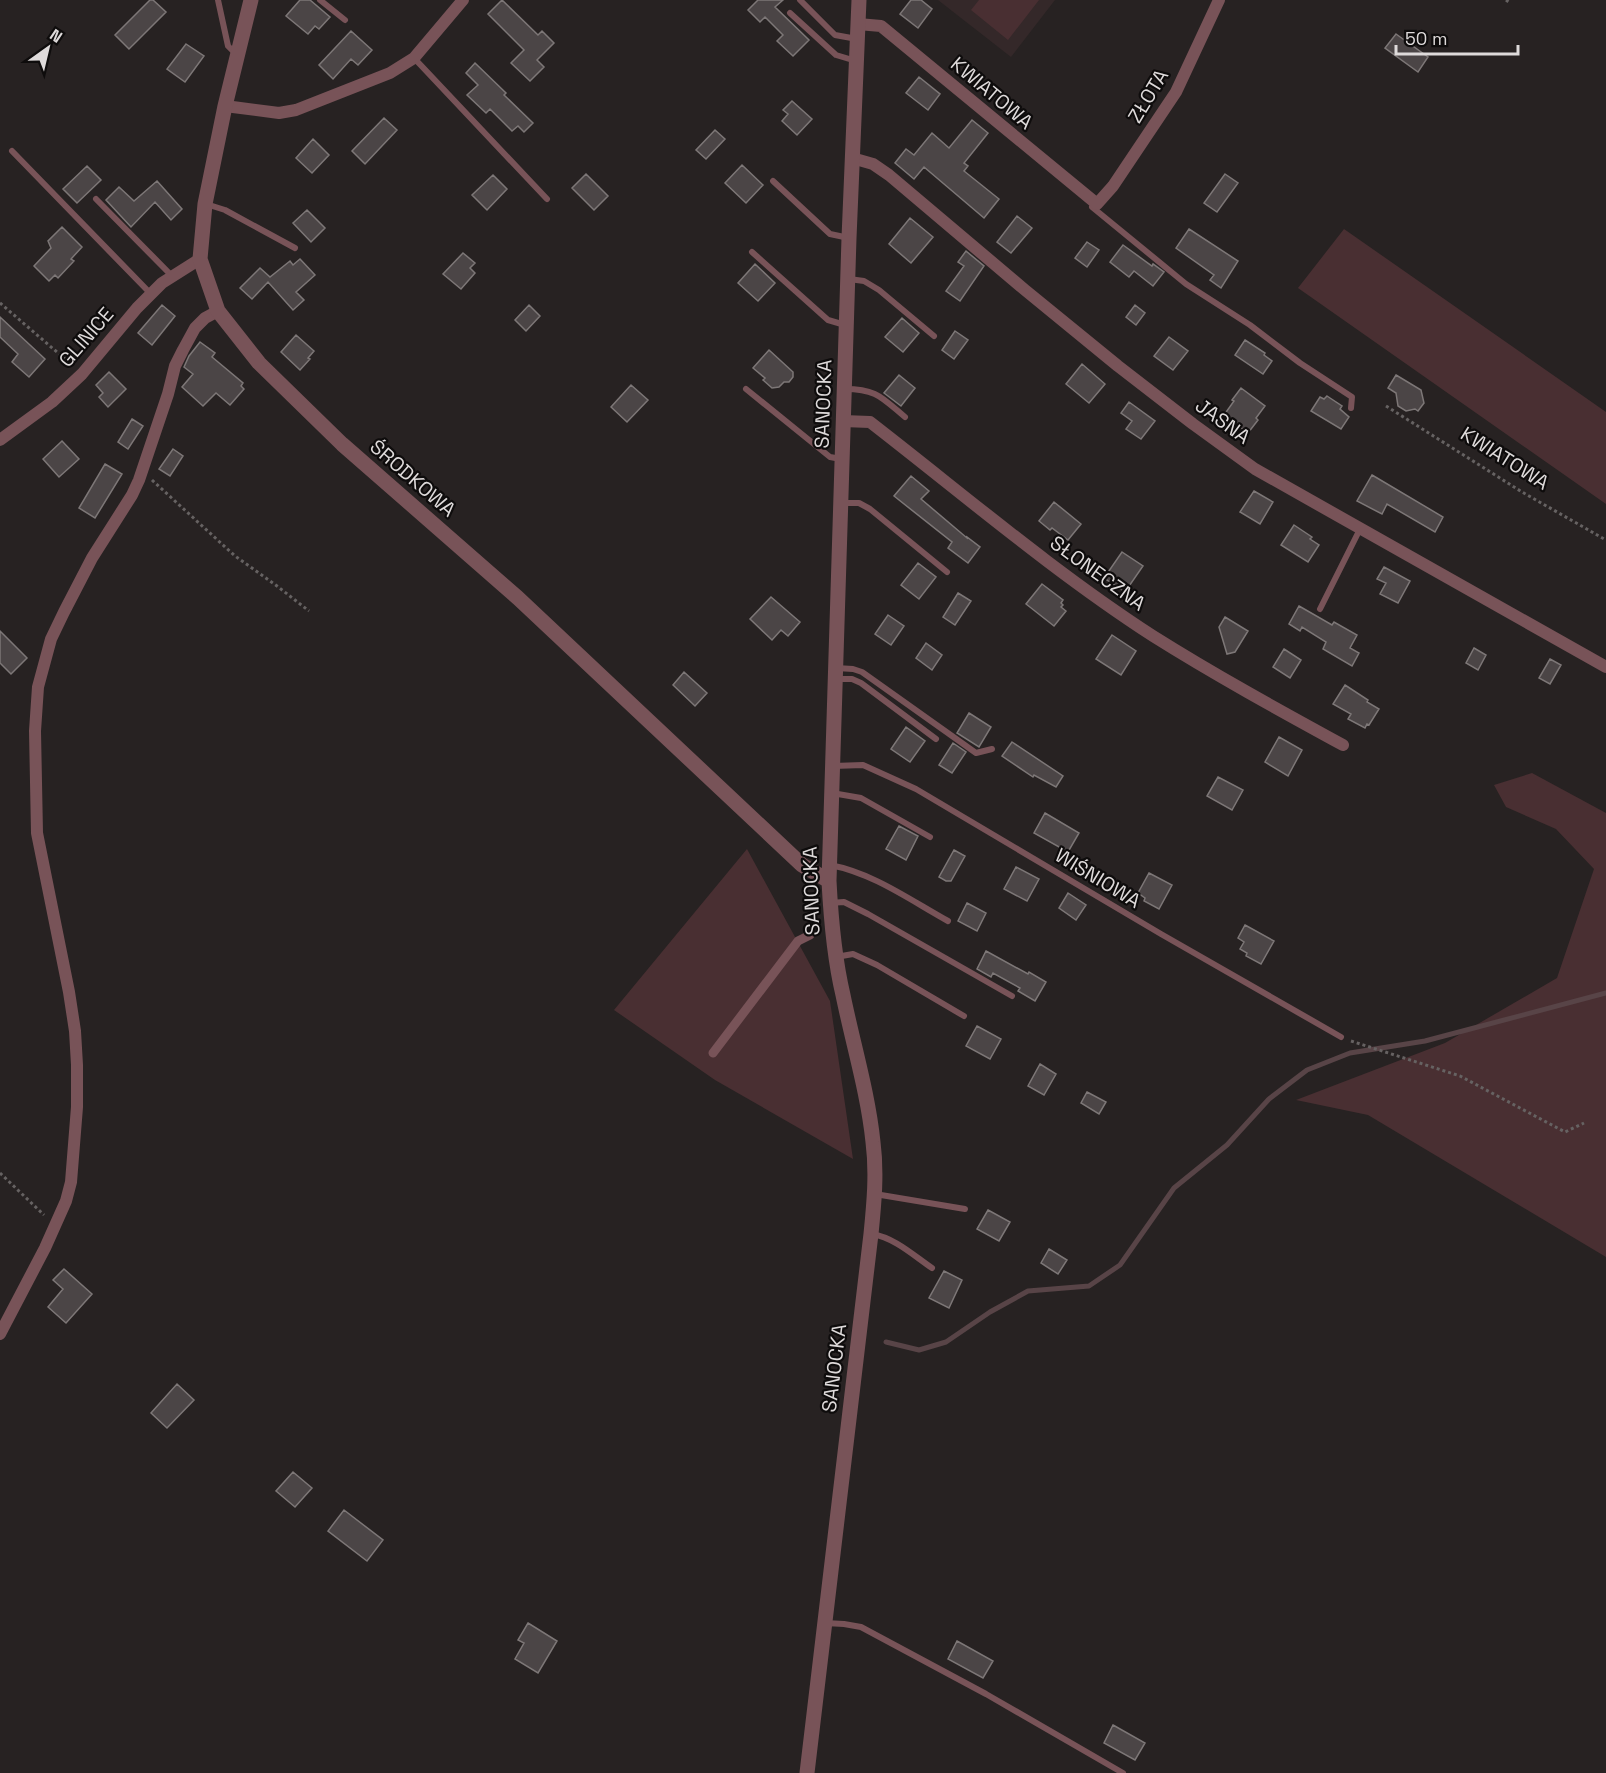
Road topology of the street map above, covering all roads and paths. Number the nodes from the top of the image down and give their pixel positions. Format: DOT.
graph roads {
  1 [pos="218,0"];
  2 [pos="251,0"];
  3 [pos="320,0"];
  4 [pos="463,0"];
  5 [pos="800,0"];
  6 [pos="859,0"];
  7 [pos="1219,0"];
  8 [pos="1506,0"];
  9 [pos="1510,3"];
  10 [pos="790,13"];
  11 [pos="345,20"];
  12 [pos="858,32"];
  13 [pos="237,56"];
  14 [pos="414,58"];
  15 [pos="856,61"];
  16 [pos="225,106"];
  17 [pos="12,151"];
  18 [pos="852,158"];
  19 [pos="773,181"];
  20 [pos="96,199"];
  21 [pos="547,199"];
  22 [pos="205,204"];
  23 [pos="1097,204"];
  24 [pos="849,238"];
  25 [pos="295,248"];
  26 [pos="752,252"];
  27 [pos="200,259"];
  28 [pos="172,276"];
  29 [pos="848,279"];
  30 [pos="151,294"];
  31 [pos="0,303"];
  32 [pos="218,311"];
  33 [pos="846,326"];
  34 [pos="934,336"];
  35 [pos="82,374"];
  36 [pos="746,389"];
  37 [pos="844,389"];
  38 [pos="1386,406"];
  39 [pos="1352,408"];
  40 [pos="905,417"];
  41 [pos="843,421"];
  42 [pos="0,440"];
  43 [pos="842,459"];
  44 [pos="142,470"];
  45 [pos="841,503"];
  46 [pos="1360,529"];
  47 [pos="1606,540"];
  48 [pos="947,572"];
  49 [pos="1320,609"];
  50 [pos="309,611"];
  51 [pos="1606,667"];
  52 [pos="835,674"];
  53 [pos="936,739"];
  54 [pos="1343,744"];
  55 [pos="992,749"];
  56 [pos="832,766"];
  57 [pos="832,793"];
  58 [pos="930,837"];
  59 [pos="830,865"];
  60 [pos="829,881"];
  61 [pos="830,903"];
  62 [pos="948,921"];
  63 [pos="810,935"];
  64 [pos="835,957"];
  65 [pos="1012,996"];
  66 [pos="964,1016"];
  67 [pos="1341,1037"];
  68 [pos="712,1053"];
  69 [pos="1584,1124"];
  70 [pos="0,1173"];
  71 [pos="875,1194"];
  72 [pos="965,1209"];
  73 [pos="55,1225"];
  74 [pos="872,1234"];
  75 [pos="932,1268"];
  76 [pos="0,1334"];
  77 [pos="824,1623"];
  78 [pos="807,1773"];
  79 [pos="1123,1773"];
  1 -- 13 [label="lane"];
  2 -- 13 [label="street, ŚRODKOWA"];
  3 -- 11 [label="lane"];
  4 -- 14 [label="street"];
  5 -- 12 [label="lane"];
  6 -- 12 [label="street, SANOCKA"];
  7 -- 23 [label="street, ZŁOTA"];
  8 -- 9 [label="path"];
  10 -- 15 [label="lane"];
  12 -- 15 [label="street, SANOCKA"];
  12 -- 23 [label="street, KWIATOWA"];
  13 -- 16 [label="street, ŚRODKOWA"];
  14 -- 16 [label="street"];
  14 -- 21 [label="lane"];
  15 -- 18 [label="street, SANOCKA"];
  16 -- 22 [label="street, ŚRODKOWA"];
  17 -- 30 [label="lane"];
  18 -- 24 [label="street, SANOCKA"];
  18 -- 46 [label="street, JASNA"];
  19 -- 24 [label="lane"];
  20 -- 28 [label="lane"];
  22 -- 25 [label="lane"];
  22 -- 27 [label="street, ŚRODKOWA"];
  23 -- 39 [label="lane"];
  24 -- 29 [label="street, SANOCKA"];
  26 -- 33 [label="lane"];
  27 -- 28 [label="street, GLINICE"];
  27 -- 32 [label="street, ŚRODKOWA"];
  28 -- 30 [label="street, GLINICE"];
  29 -- 33 [label="street, SANOCKA"];
  29 -- 34 [label="lane"];
  30 -- 35 [label="street, GLINICE"];
  31 -- 35 [label="path"];
  32 -- 44 [label="street"];
  32 -- 60 [label="street, ŚRODKOWA"];
  33 -- 37 [label="street, SANOCKA"];
  35 -- 42 [label="street, GLINICE"];
  36 -- 43 [label="lane"];
  37 -- 40 [label="lane"];
  37 -- 41 [label="street, SANOCKA"];
  38 -- 47 [label="path, KWIATOWA"];
  41 -- 43 [label="street, SANOCKA"];
  41 -- 54 [label="street, SŁONECZNA"];
  43 -- 45 [label="street, SANOCKA"];
  44 -- 50 [label="path"];
  44 -- 73 [label="street"];
  45 -- 48 [label="lane"];
  45 -- 52 [label="street, SANOCKA"];
  46 -- 49 [label="lane"];
  46 -- 51 [label="street, JASNA"];
  52 -- 53 [label="lane"];
  52 -- 55 [label="lane"];
  52 -- 56 [label="street, SANOCKA"];
  56 -- 57 [label="street, SANOCKA"];
  56 -- 67 [label="lane, WIŚNIOWA"];
  57 -- 58 [label="lane"];
  57 -- 59 [label="street, SANOCKA"];
  59 -- 60 [label="street, SANOCKA"];
  59 -- 62 [label="lane"];
  60 -- 61 [label="street, SANOCKA"];
  61 -- 64 [label="street, SANOCKA"];
  61 -- 65 [label="lane"];
  63 -- 68 [label="street"];
  64 -- 66 [label="lane"];
  64 -- 71 [label="street, SANOCKA"];
  67 -- 69 [label="path"];
  70 -- 73 [label="path"];
  71 -- 72 [label="lane"];
  71 -- 74 [label="street, SANOCKA"];
  73 -- 76 [label="street"];
  74 -- 75 [label="lane"];
  74 -- 77 [label="street, SANOCKA"];
  77 -- 78 [label="street, SANOCKA"];
  77 -- 79 [label="lane"];
}
